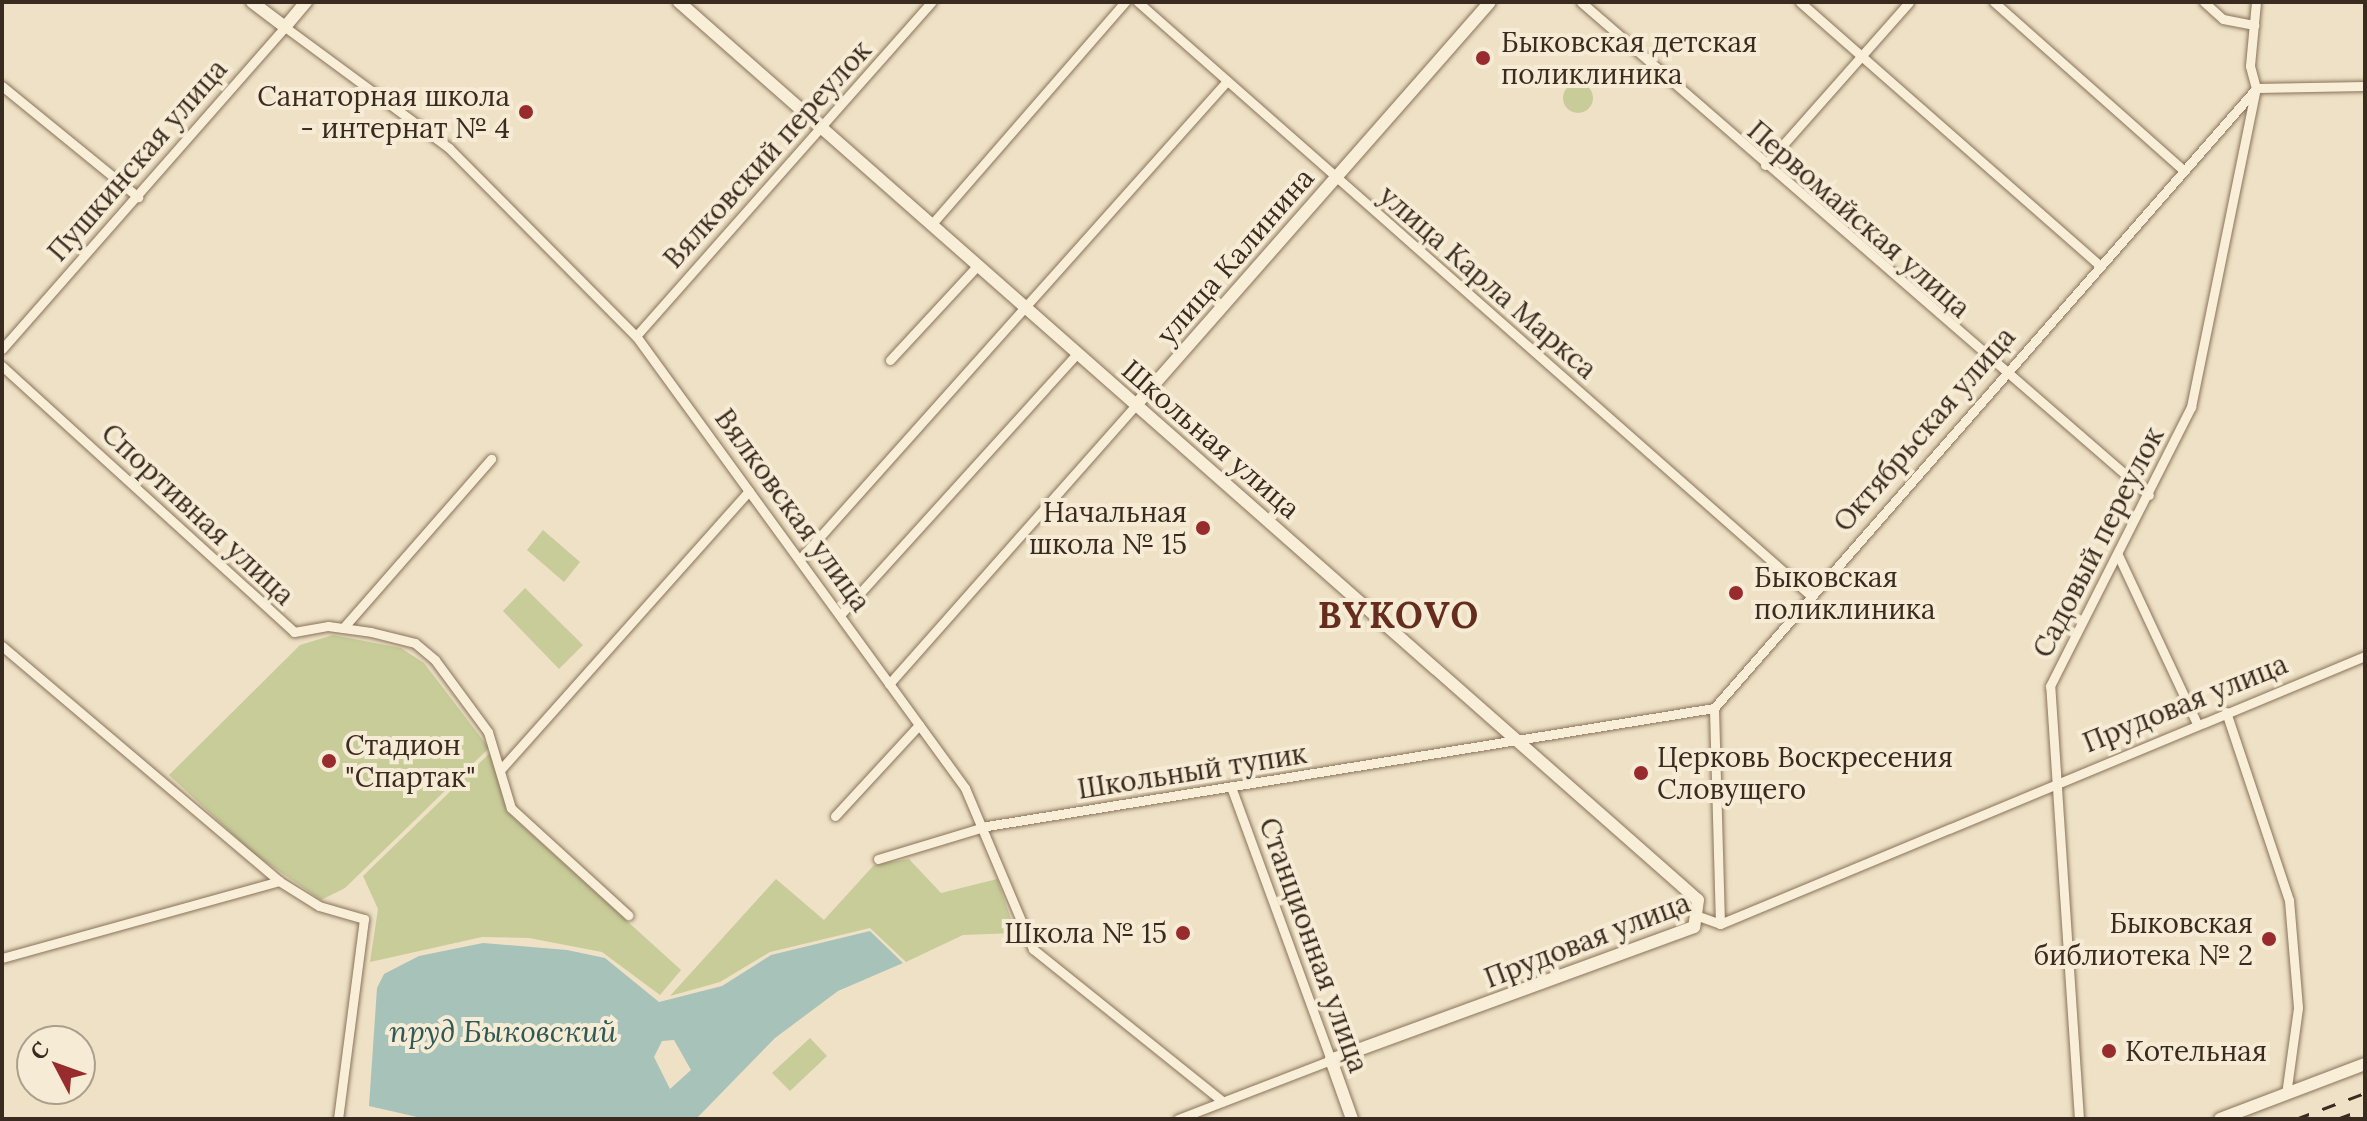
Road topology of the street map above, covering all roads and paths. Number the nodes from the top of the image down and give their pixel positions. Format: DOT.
graph roads {
  1 [pos="252,2"];
  2 [pos="306,2"];
  3 [pos="679,2"];
  4 [pos="932,2"];
  5 [pos="1125,2"];
  6 [pos="1138,2"];
  7 [pos="1490,2"];
  8 [pos="1581,2"];
  9 [pos="1800,2"];
  10 [pos="1909,2"];
  11 [pos="1994,2"];
  12 [pos="2204,2"];
  13 [pos="2256,2"];
  14 [pos="2254,25"];
  15 [pos="285,27"];
  16 [pos="1860,55"];
  17 [pos="1227,81"];
  18 [pos="2,86"];
  19 [pos="2365,86"];
  20 [pos="2256,88"];
  21 [pos="819,127"];
  22 [pos="1765,165"];
  23 [pos="2182,169"];
  24 [pos="1335,178"];
  25 [pos="138,197"];
  26 [pos="931,225"];
  27 [pos="2098,264"];
  28 [pos="977,266"];
  29 [pos="1024,306"];
  30 [pos="636,336"];
  31 [pos="2,349"];
  32 [pos="1077,354"];
  33 [pos="890,360"];
  34 [pos="2,366"];
  35 [pos="2002,375"];
  36 [pos="1136,405"];
  37 [pos="491,459"];
  38 [pos="749,491"];
  39 [pos="2149,495"];
  40 [pos="2118,555"];
  41 [pos="800,559"];
  42 [pos="1809,594"];
  43 [pos="840,615"];
  44 [pos="343,628"];
  45 [pos="4,650"];
  46 [pos="2365,656"];
  47 [pos="889,684"];
  48 [pos="1714,708"];
  49 [pos="2226,712"];
  50 [pos="2197,724"];
  51 [pos="919,725"];
  52 [pos="1517,743"];
  53 [pos="502,768"];
  54 [pos="2057,781"];
  55 [pos="1231,787"];
  56 [pos="835,816"];
  57 [pos="987,826"];
  58 [pos="878,859"];
  59 [pos="279,881"];
  60 [pos="628,915"];
  61 [pos="1701,917"];
  62 [pos="1720,924"];
  63 [pos="2,958"];
  64 [pos="1331,1060"];
  65 [pos="2365,1064"];
  66 [pos="2286,1094"];
  67 [pos="1222,1101"];
  68 [pos="338,1119"];
  69 [pos="1178,1119"];
  70 [pos="1352,1119"];
  71 [pos="2079,1119"];
  72 [pos="2220,1119"];
  1 -- 15 [label="main road, Вялковская улица"];
  2 -- 15 [label="main road, Пушкинская улица"];
  3 -- 21 [label="main road, Школьная улица"];
  4 -- 21 [label="street, Вялковский переулок"];
  5 -- 26 [label="street"];
  6 -- 17 [label="street, улица Карла Маркса"];
  7 -- 24 [label="main road, улица Калинина"];
  8 -- 22 [label="street, Первомайская улица"];
  9 -- 16 [label="street"];
  10 -- 16 [label="street"];
  11 -- 23 [label="street"];
  12 -- 14 [label="street"];
  13 -- 14 [label="street"];
  14 -- 20 [label="street"];
  15 -- 25 [label="street, Пушкинская улица"];
  15 -- 30 [label="street, Вялковская улица"];
  16 -- 22 [label="street"];
  16 -- 27 [label="street"];
  17 -- 24 [label="street, улица Карла Маркса"];
  17 -- 29 [label="street"];
  18 -- 25 [label="street"];
  19 -- 20 [label="street"];
  20 -- 23 [label="street, Октябрьская улица"];
  20 -- 39 [label="street, Садовый переулок"];
  21 -- 26 [label="main road, Школьная улица"];
  21 -- 30 [label="street, Вялковский переулок"];
  22 -- 35 [label="street, Первомайская улица"];
  23 -- 27 [label="street, Октябрьская улица"];
  24 -- 36 [label="main road, улица Калинина"];
  24 -- 42 [label="street, улица Карла Маркса"];
  25 -- 31 [label="street, Пушкинская улица"];
  26 -- 28 [label="main road, Школьная улица"];
  27 -- 35 [label="street, Октябрьская улица"];
  28 -- 29 [label="main road, Школьная улица"];
  28 -- 33 [label="street"];
  29 -- 32 [label="main road, Школьная улица"];
  29 -- 41 [label="street"];
  30 -- 38 [label="street, Вялковская улица"];
  32 -- 36 [label="main road, Школьная улица"];
  32 -- 43 [label="street"];
  34 -- 44 [label="street, Спортивная улица"];
  35 -- 39 [label="street, Первомайская улица"];
  35 -- 42 [label="street, Октябрьская улица"];
  36 -- 47 [label="street, улица Калинина"];
  36 -- 52 [label="main road, Школьная улица"];
  37 -- 44 [label="street"];
  38 -- 41 [label="street, Вялковская улица"];
  38 -- 53 [label="street"];
  39 -- 40 [label="street, Садовый переулок"];
  40 -- 50 [label="street"];
  40 -- 54 [label="street, Садовый переулок"];
  41 -- 43 [label="street, Вялковская улица"];
  42 -- 48 [label="street, Октябрьская улица"];
  43 -- 47 [label="street, Вялковская улица"];
  44 -- 53 [label="street, Спортивная улица"];
  45 -- 59 [label="street"];
  46 -- 49 [label="street, Прудовая улица"];
  47 -- 51 [label="street, Вялковская улица"];
  48 -- 52 [label="street, Школьный тупик"];
  48 -- 62 [label="street"];
  49 -- 50 [label="street, Прудовая улица"];
  49 -- 66 [label="street"];
  50 -- 54 [label="street, Прудовая улица"];
  51 -- 56 [label="street"];
  51 -- 57 [label="street, Вялковская улица"];
  52 -- 55 [label="street, Школьный тупик"];
  52 -- 61 [label="main road, Школьная улица"];
  53 -- 60 [label="street, Спортивная улица"];
  54 -- 62 [label="street, Прудовая улица"];
  54 -- 71 [label="street, Садовый переулок"];
  55 -- 57 [label="street, Школьный тупик"];
  55 -- 64 [label="street, Станционная улица"];
  57 -- 58 [label="street, Школьный тупик"];
  57 -- 67 [label="street, Вялковская улица"];
  59 -- 63 [label="street"];
  59 -- 68 [label="street"];
  61 -- 62 [label="street, Прудовая улица"];
  61 -- 64 [label="main road, Прудовая улица"];
  64 -- 67 [label="street, Прудовая улица"];
  64 -- 70 [label="main road, Станционная улица"];
  65 -- 66 [label="main road"];
  66 -- 72 [label="main road"];
  67 -- 69 [label="street, Прудовая улица"];
}
